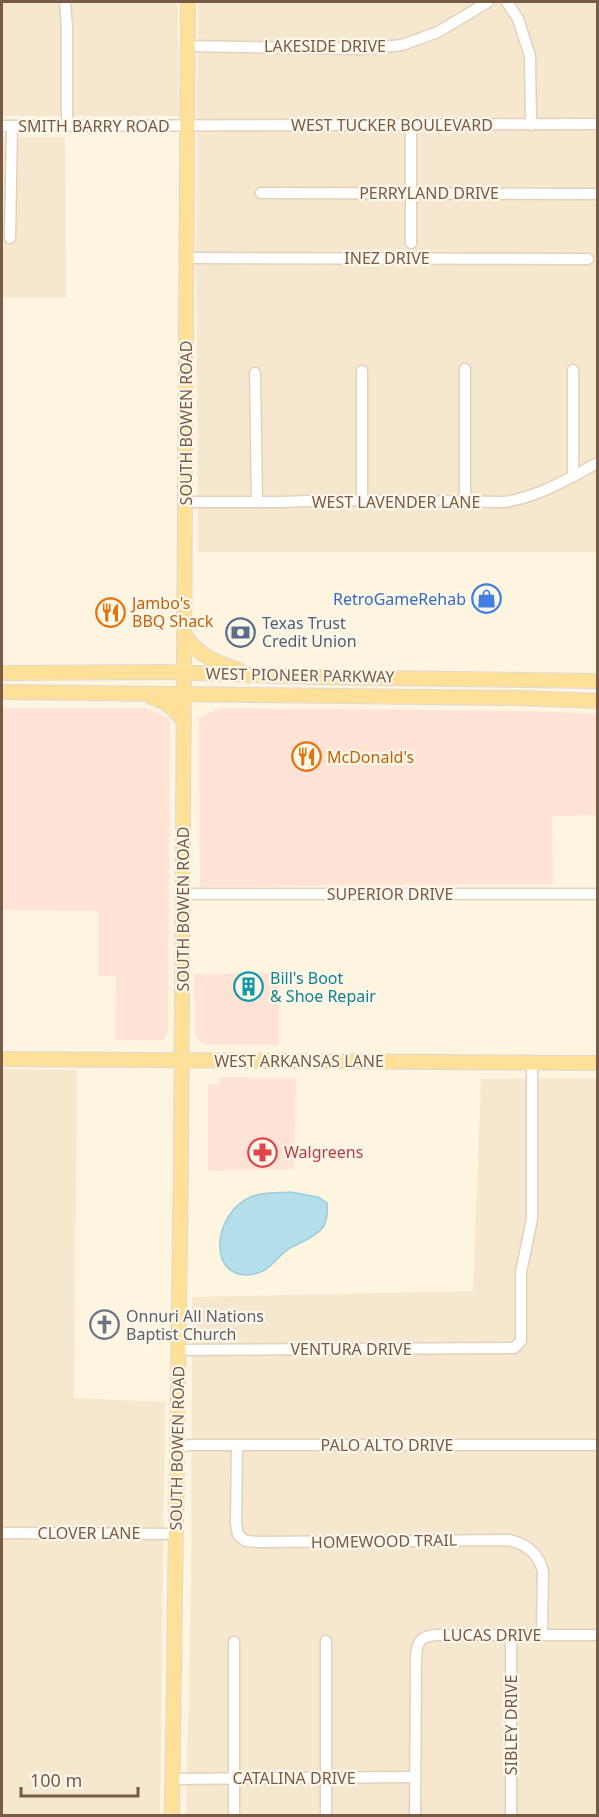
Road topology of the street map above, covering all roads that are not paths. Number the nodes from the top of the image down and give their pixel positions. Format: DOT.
graph roads {
  1 [pos="65,2"];
  2 [pos="188,2"];
  3 [pos="488,2"];
  4 [pos="507,2"];
  5 [pos="188,46"];
  6 [pos="531,124"];
  7 [pos="597,124"];
  8 [pos="187,125"];
  9 [pos="411,125"];
  10 [pos="7,126"];
  11 [pos="67,126"];
  12 [pos="261,193"];
  13 [pos="411,193"];
  14 [pos="597,194"];
  15 [pos="10,238"];
  16 [pos="411,243"];
  17 [pos="187,258"];
  18 [pos="588,259"];
  19 [pos="465,369"];
  20 [pos="573,370"];
  21 [pos="362,371"];
  22 [pos="255,373"];
  23 [pos="597,463"];
  24 [pos="573,476"];
  25 [pos="362,501"];
  26 [pos="186,502"];
  27 [pos="257,502"];
  28 [pos="465,502"];
  29 [pos="185,635"];
  30 [pos="2,673"];
  31 [pos="185,673"];
  32 [pos="256,675"];
  33 [pos="422,678"];
  34 [pos="597,681"];
  35 [pos="2,692"];
  36 [pos="137,694"];
  37 [pos="185,695"];
  38 [pos="417,697"];
  39 [pos="597,701"];
  40 [pos="184,723"];
  41 [pos="183,894"];
  42 [pos="597,894"];
  43 [pos="2,1059"];
  44 [pos="182,1060"];
  45 [pos="532,1063"];
  46 [pos="597,1064"];
  47 [pos="179,1350"];
  48 [pos="237,1445"];
  49 [pos="597,1445"];
  50 [pos="177,1447"];
  51 [pos="2,1533"];
  52 [pos="176,1534"];
  53 [pos="511,1635"];
  54 [pos="542,1635"];
  55 [pos="597,1635"];
  56 [pos="326,1641"];
  57 [pos="234,1642"];
  58 [pos="416,1777"];
  59 [pos="326,1778"];
  60 [pos="172,1779"];
  61 [pos="234,1779"];
  62 [pos="172,1815"];
  63 [pos="234,1815"];
  64 [pos="326,1815"];
  65 [pos="415,1815"];
  66 [pos="511,1815"];
  1 -- 11 [label="street"];
  2 -- 5 [label="main road, SOUTH BOWEN ROAD"];
  3 -- 5 [label="street, LAKESIDE DRIVE"];
  4 -- 6 [label="street"];
  5 -- 8 [label="main road, SOUTH BOWEN ROAD"];
  6 -- 7 [label="street, WEST TUCKER BOULEVARD"];
  6 -- 9 [label="street, WEST TUCKER BOULEVARD"];
  8 -- 9 [label="street, WEST TUCKER BOULEVARD"];
  8 -- 11 [label="street, SMITH BARRY ROAD"];
  8 -- 17 [label="main road, SOUTH BOWEN ROAD"];
  9 -- 13 [label="street"];
  10 -- 11 [label="street, SMITH BARRY ROAD"];
  10 -- 15 [label="street"];
  12 -- 13 [label="street, PERRYLAND DRIVE"];
  13 -- 14 [label="street, PERRYLAND DRIVE"];
  13 -- 16 [label="street"];
  17 -- 18 [label="street, INEZ DRIVE"];
  17 -- 26 [label="main road, SOUTH BOWEN ROAD"];
  19 -- 28 [label="street"];
  20 -- 24 [label="street"];
  21 -- 25 [label="street"];
  22 -- 27 [label="street"];
  23 -- 24 [label="street, WEST LAVENDER LANE"];
  24 -- 28 [label="street, WEST LAVENDER LANE"];
  25 -- 27 [label="street, WEST LAVENDER LANE"];
  25 -- 28 [label="street, WEST LAVENDER LANE"];
  26 -- 27 [label="street, WEST LAVENDER LANE"];
  26 -- 29 [label="main road, SOUTH BOWEN ROAD"];
  29 -- 31 [label="main road, SOUTH BOWEN ROAD"];
  29 -- 32 [label="main road"];
  30 -- 31 [label="main road, WEST PIONEER PARKWAY"];
  31 -- 32 [label="main road, WEST PIONEER PARKWAY"];
  31 -- 37 [label="main road, SOUTH BOWEN ROAD"];
  32 -- 33 [label="main road, WEST PIONEER PARKWAY"];
  33 -- 34 [label="main road, WEST PIONEER PARKWAY"];
  33 -- 38 [label="main road"];
  35 -- 36 [label="main road, WEST PIONEER PARKWAY"];
  36 -- 37 [label="main road, WEST PIONEER PARKWAY"];
  36 -- 40 [label="main road"];
  37 -- 38 [label="main road, WEST PIONEER PARKWAY"];
  37 -- 40 [label="main road, SOUTH BOWEN ROAD"];
  38 -- 39 [label="main road, WEST PIONEER PARKWAY"];
  40 -- 41 [label="main road, SOUTH BOWEN ROAD"];
  41 -- 42 [label="street, SUPERIOR DRIVE"];
  41 -- 44 [label="main road, SOUTH BOWEN ROAD"];
  43 -- 44 [label="main road, WEST ARKANSAS LANE"];
  44 -- 45 [label="main road, WEST ARKANSAS LANE"];
  44 -- 47 [label="main road, SOUTH BOWEN ROAD"];
  45 -- 46 [label="main road, WEST ARKANSAS LANE"];
  45 -- 47 [label="street, VENTURA DRIVE"];
  47 -- 50 [label="main road, SOUTH BOWEN ROAD"];
  48 -- 49 [label="street, PALO ALTO DRIVE"];
  48 -- 50 [label="street, PALO ALTO DRIVE"];
  48 -- 54 [label="street, HOMEWOOD TRAIL"];
  50 -- 52 [label="main road, SOUTH BOWEN ROAD"];
  51 -- 52 [label="street, CLOVER LANE"];
  52 -- 60 [label="main road, SOUTH BOWEN ROAD"];
  53 -- 54 [label="street, LUCAS DRIVE"];
  53 -- 58 [label="street, LUCAS DRIVE"];
  53 -- 66 [label="street, SIBLEY DRIVE"];
  54 -- 55 [label="street, LUCAS DRIVE"];
  56 -- 59 [label="street"];
  57 -- 61 [label="street"];
  58 -- 59 [label="street, CATALINA DRIVE"];
  58 -- 65 [label="street, LUCAS DRIVE"];
  59 -- 61 [label="street, CATALINA DRIVE"];
  59 -- 64 [label="street"];
  60 -- 61 [label="street, CATALINA DRIVE"];
  60 -- 62 [label="main road, SOUTH BOWEN ROAD"];
  61 -- 63 [label="street"];
}
